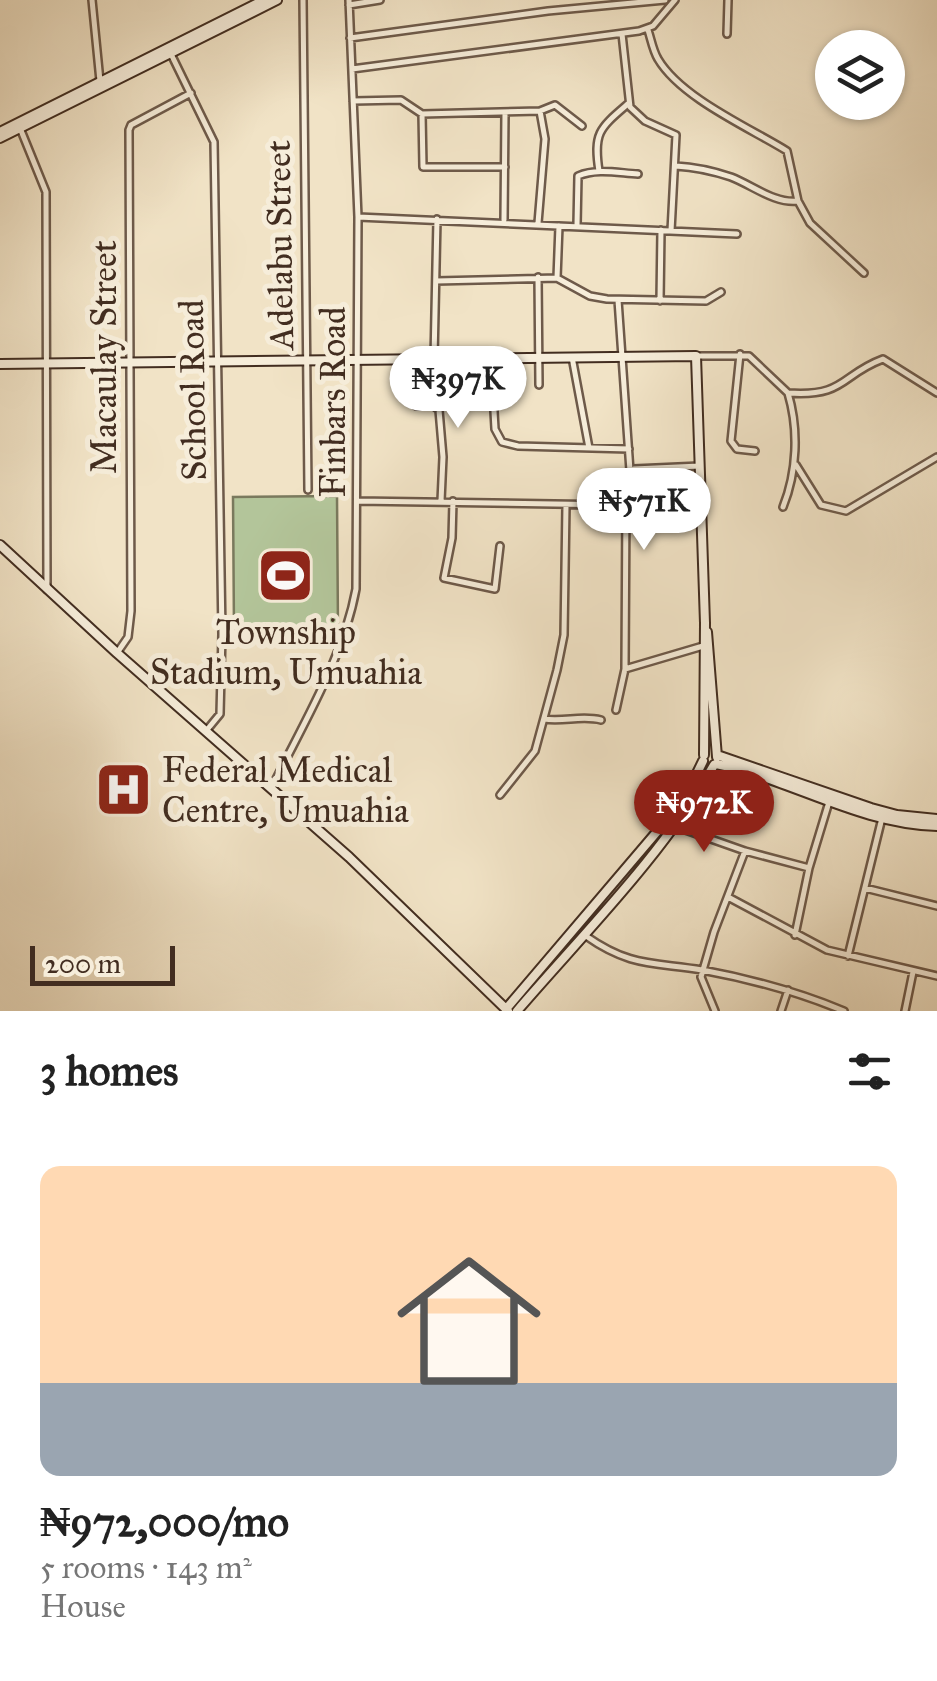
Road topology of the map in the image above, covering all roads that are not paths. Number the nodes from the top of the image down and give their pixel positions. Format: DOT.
graph roads {
  1 [pos="92,0"];
  2 [pos="264,0"];
  3 [pos="277,0"];
  4 [pos="302,0"];
  5 [pos="380,0"];
  6 [pos="665,0"];
  7 [pos="675,0"];
  8 [pos="728,0"];
  9 [pos="349,2"];
  10 [pos="648,30"];
  11 [pos="622,34"];
  12 [pos="727,34"];
  13 [pos="350,38"];
  14 [pos="170,53"];
  15 [pos="352,69"];
  16 [pos="100,81"];
  17 [pos="192,93"];
  18 [pos="353,102"];
  19 [pos="628,104"];
  20 [pos="540,111"];
  21 [pos="422,114"];
  22 [pos="505,114"];
  23 [pos="582,126"];
  24 [pos="20,128"];
  25 [pos="0,135"];
  26 [pos="676,166"];
  27 [pos="505,167"];
  28 [pos="599,171"];
  29 [pos="638,174"];
  30 [pos="798,201"];
  31 [pos="358,217"];
  32 [pos="437,219"];
  33 [pos="504,222"];
  34 [pos="538,223"];
  35 [pos="559,224"];
  36 [pos="577,226"];
  37 [pos="661,230"];
  38 [pos="671,231"];
  39 [pos="737,234"];
  40 [pos="864,273"];
  41 [pos="538,277"];
  42 [pos="558,278"];
  43 [pos="436,280"];
  44 [pos="721,292"];
  45 [pos="618,300"];
  46 [pos="660,300"];
  47 [pos="740,354"];
  48 [pos="623,356"];
  49 [pos="696,356"];
  50 [pos="572,357"];
  51 [pos="491,358"];
  52 [pos="538,358"];
  53 [pos="434,359"];
  54 [pos="306,360"];
  55 [pos="358,360"];
  56 [pos="218,361"];
  57 [pos="129,362"];
  58 [pos="0,364"];
  59 [pos="46,364"];
  60 [pos="538,385"];
  61 [pos="788,393"];
  62 [pos="937,393"];
  63 [pos="416,406"];
  64 [pos="589,448"];
  65 [pos="629,449"];
  66 [pos="754,451"];
  67 [pos="937,457"];
  68 [pos="796,465"];
  69 [pos="700,466"];
  70 [pos="632,471"];
  71 [pos="308,490"];
  72 [pos="357,500"];
  73 [pos="441,501"];
  74 [pos="626,501"];
  75 [pos="453,502"];
  76 [pos="566,505"];
  77 [pos="783,507"];
  78 [pos="500,546"];
  79 [pos="2,549"];
  80 [pos="47,591"];
  81 [pos="705,623"];
  82 [pos="222,634"];
  83 [pos="344,634"];
  84 [pos="703,646"];
  85 [pos="117,654"];
  86 [pos="625,668"];
  87 [pos="616,710"];
  88 [pos="544,719"];
  89 [pos="600,720"];
  90 [pos="206,731"];
  91 [pos="703,758"];
  92 [pos="715,759"];
  93 [pos="272,787"];
  94 [pos="500,795"];
  95 [pos="829,801"];
  96 [pos="882,818"];
  97 [pos="937,822"];
  98 [pos="674,826"];
  99 [pos="745,851"];
  100 [pos="809,868"];
  101 [pos="865,888"];
  102 [pos="728,897"];
  103 [pos="937,906"];
  104 [pos="583,934"];
  105 [pos="795,935"];
  106 [pos="848,956"];
  107 [pos="703,970"];
  108 [pos="912,972"];
  109 [pos="937,976"];
  110 [pos="788,990"];
  111 [pos="506,1010"];
  112 [pos="517,1011"];
  113 [pos="714,1011"];
  114 [pos="781,1011"];
  115 [pos="844,1011"];
  116 [pos="906,1011"];
  1 -- 16 [label="street"];
  2 -- 16 [label="street"];
  3 -- 14 [label="street"];
  4 -- 54 [label="street, Adelabu Street"];
  5 -- 9 [label="street"];
  6 -- 13 [label="street"];
  7 -- 10 [label="street"];
  8 -- 12 [label="street"];
  9 -- 13 [label="street, Finbars Road"];
  10 -- 11 [label="street"];
  10 -- 30 [label="street"];
  11 -- 15 [label="street"];
  11 -- 19 [label="street"];
  13 -- 15 [label="street, Finbars Road"];
  14 -- 17 [label="street, School Road"];
  14 -- 24 [label="street"];
  15 -- 18 [label="street, Finbars Road"];
  16 -- 25 [label="street"];
  17 -- 56 [label="street, School Road"];
  17 -- 57 [label="street, Macaulay Street"];
  18 -- 21 [label="street"];
  18 -- 31 [label="street, Finbars Road"];
  19 -- 26 [label="street"];
  19 -- 28 [label="street"];
  20 -- 22 [label="street"];
  20 -- 23 [label="street"];
  20 -- 34 [label="street"];
  21 -- 22 [label="street"];
  21 -- 27 [label="street"];
  22 -- 27 [label="street"];
  24 -- 25 [label="street"];
  24 -- 59 [label="street"];
  26 -- 30 [label="street"];
  26 -- 38 [label="street"];
  27 -- 33 [label="street"];
  28 -- 29 [label="street"];
  28 -- 36 [label="street"];
  30 -- 40 [label="street"];
  31 -- 32 [label="street"];
  31 -- 55 [label="street, Finbars Road"];
  32 -- 33 [label="street"];
  32 -- 43 [label="street"];
  33 -- 34 [label="street"];
  34 -- 35 [label="street"];
  35 -- 36 [label="street"];
  35 -- 42 [label="street"];
  36 -- 37 [label="street"];
  37 -- 38 [label="street"];
  37 -- 46 [label="street"];
  38 -- 39 [label="street"];
  41 -- 42 [label="street"];
  41 -- 43 [label="street"];
  41 -- 52 [label="street"];
  42 -- 45 [label="street"];
  43 -- 53 [label="street"];
  44 -- 46 [label="street"];
  45 -- 46 [label="street"];
  45 -- 48 [label="street"];
  47 -- 49 [label="street"];
  47 -- 61 [label="street"];
  47 -- 66 [label="street"];
  48 -- 49 [label="street"];
  48 -- 50 [label="street"];
  48 -- 65 [label="street"];
  49 -- 69 [label="street"];
  50 -- 52 [label="street"];
  50 -- 64 [label="street"];
  51 -- 52 [label="street"];
  51 -- 53 [label="street"];
  51 -- 64 [label="street"];
  52 -- 60 [label="street"];
  53 -- 55 [label="street"];
  54 -- 55 [label="street"];
  54 -- 56 [label="street"];
  54 -- 71 [label="street, Adelabu Street"];
  55 -- 72 [label="street, Finbars Road"];
  56 -- 57 [label="street"];
  56 -- 82 [label="street, School Road"];
  57 -- 59 [label="street"];
  57 -- 85 [label="street, Macaulay Street"];
  58 -- 59 [label="street"];
  59 -- 80 [label="street"];
  61 -- 62 [label="street"];
  61 -- 68 [label="street"];
  63 -- 73 [label="street"];
  64 -- 65 [label="street"];
  65 -- 70 [label="street"];
  67 -- 68 [label="street"];
  68 -- 77 [label="street"];
  69 -- 70 [label="street"];
  69 -- 81 [label="street"];
  70 -- 74 [label="street"];
  72 -- 73 [label="street"];
  72 -- 83 [label="street, Finbars Road"];
  73 -- 75 [label="street"];
  74 -- 76 [label="street"];
  74 -- 86 [label="street"];
  75 -- 76 [label="street"];
  75 -- 78 [label="street"];
  76 -- 88 [label="street"];
  79 -- 80 [label="street"];
  80 -- 85 [label="street"];
  81 -- 84 [label="street"];
  81 -- 92 [label="street"];
  82 -- 83 [label="street"];
  82 -- 90 [label="street, School Road"];
  83 -- 93 [label="street, Finbars Road"];
  84 -- 86 [label="street"];
  84 -- 91 [label="street"];
  85 -- 90 [label="street"];
  86 -- 87 [label="street"];
  88 -- 89 [label="street"];
  88 -- 94 [label="street"];
  90 -- 93 [label="street"];
  91 -- 92 [label="street"];
  91 -- 111 [label="street"];
  92 -- 95 [label="street"];
  92 -- 97 [label="street"];
  92 -- 98 [label="street"];
  93 -- 111 [label="street"];
  95 -- 96 [label="street"];
  95 -- 100 [label="street"];
  96 -- 97 [label="street"];
  96 -- 101 [label="street"];
  98 -- 99 [label="street"];
  98 -- 104 [label="street"];
  99 -- 100 [label="street"];
  99 -- 102 [label="street"];
  100 -- 105 [label="street"];
  101 -- 103 [label="street"];
  101 -- 106 [label="street"];
  102 -- 105 [label="street"];
  102 -- 107 [label="street"];
  104 -- 107 [label="street"];
  104 -- 112 [label="street"];
  105 -- 106 [label="street"];
  106 -- 108 [label="street"];
  107 -- 110 [label="street"];
  107 -- 113 [label="street"];
  108 -- 109 [label="street"];
  108 -- 116 [label="street"];
  110 -- 114 [label="street"];
  110 -- 115 [label="street"];
}
